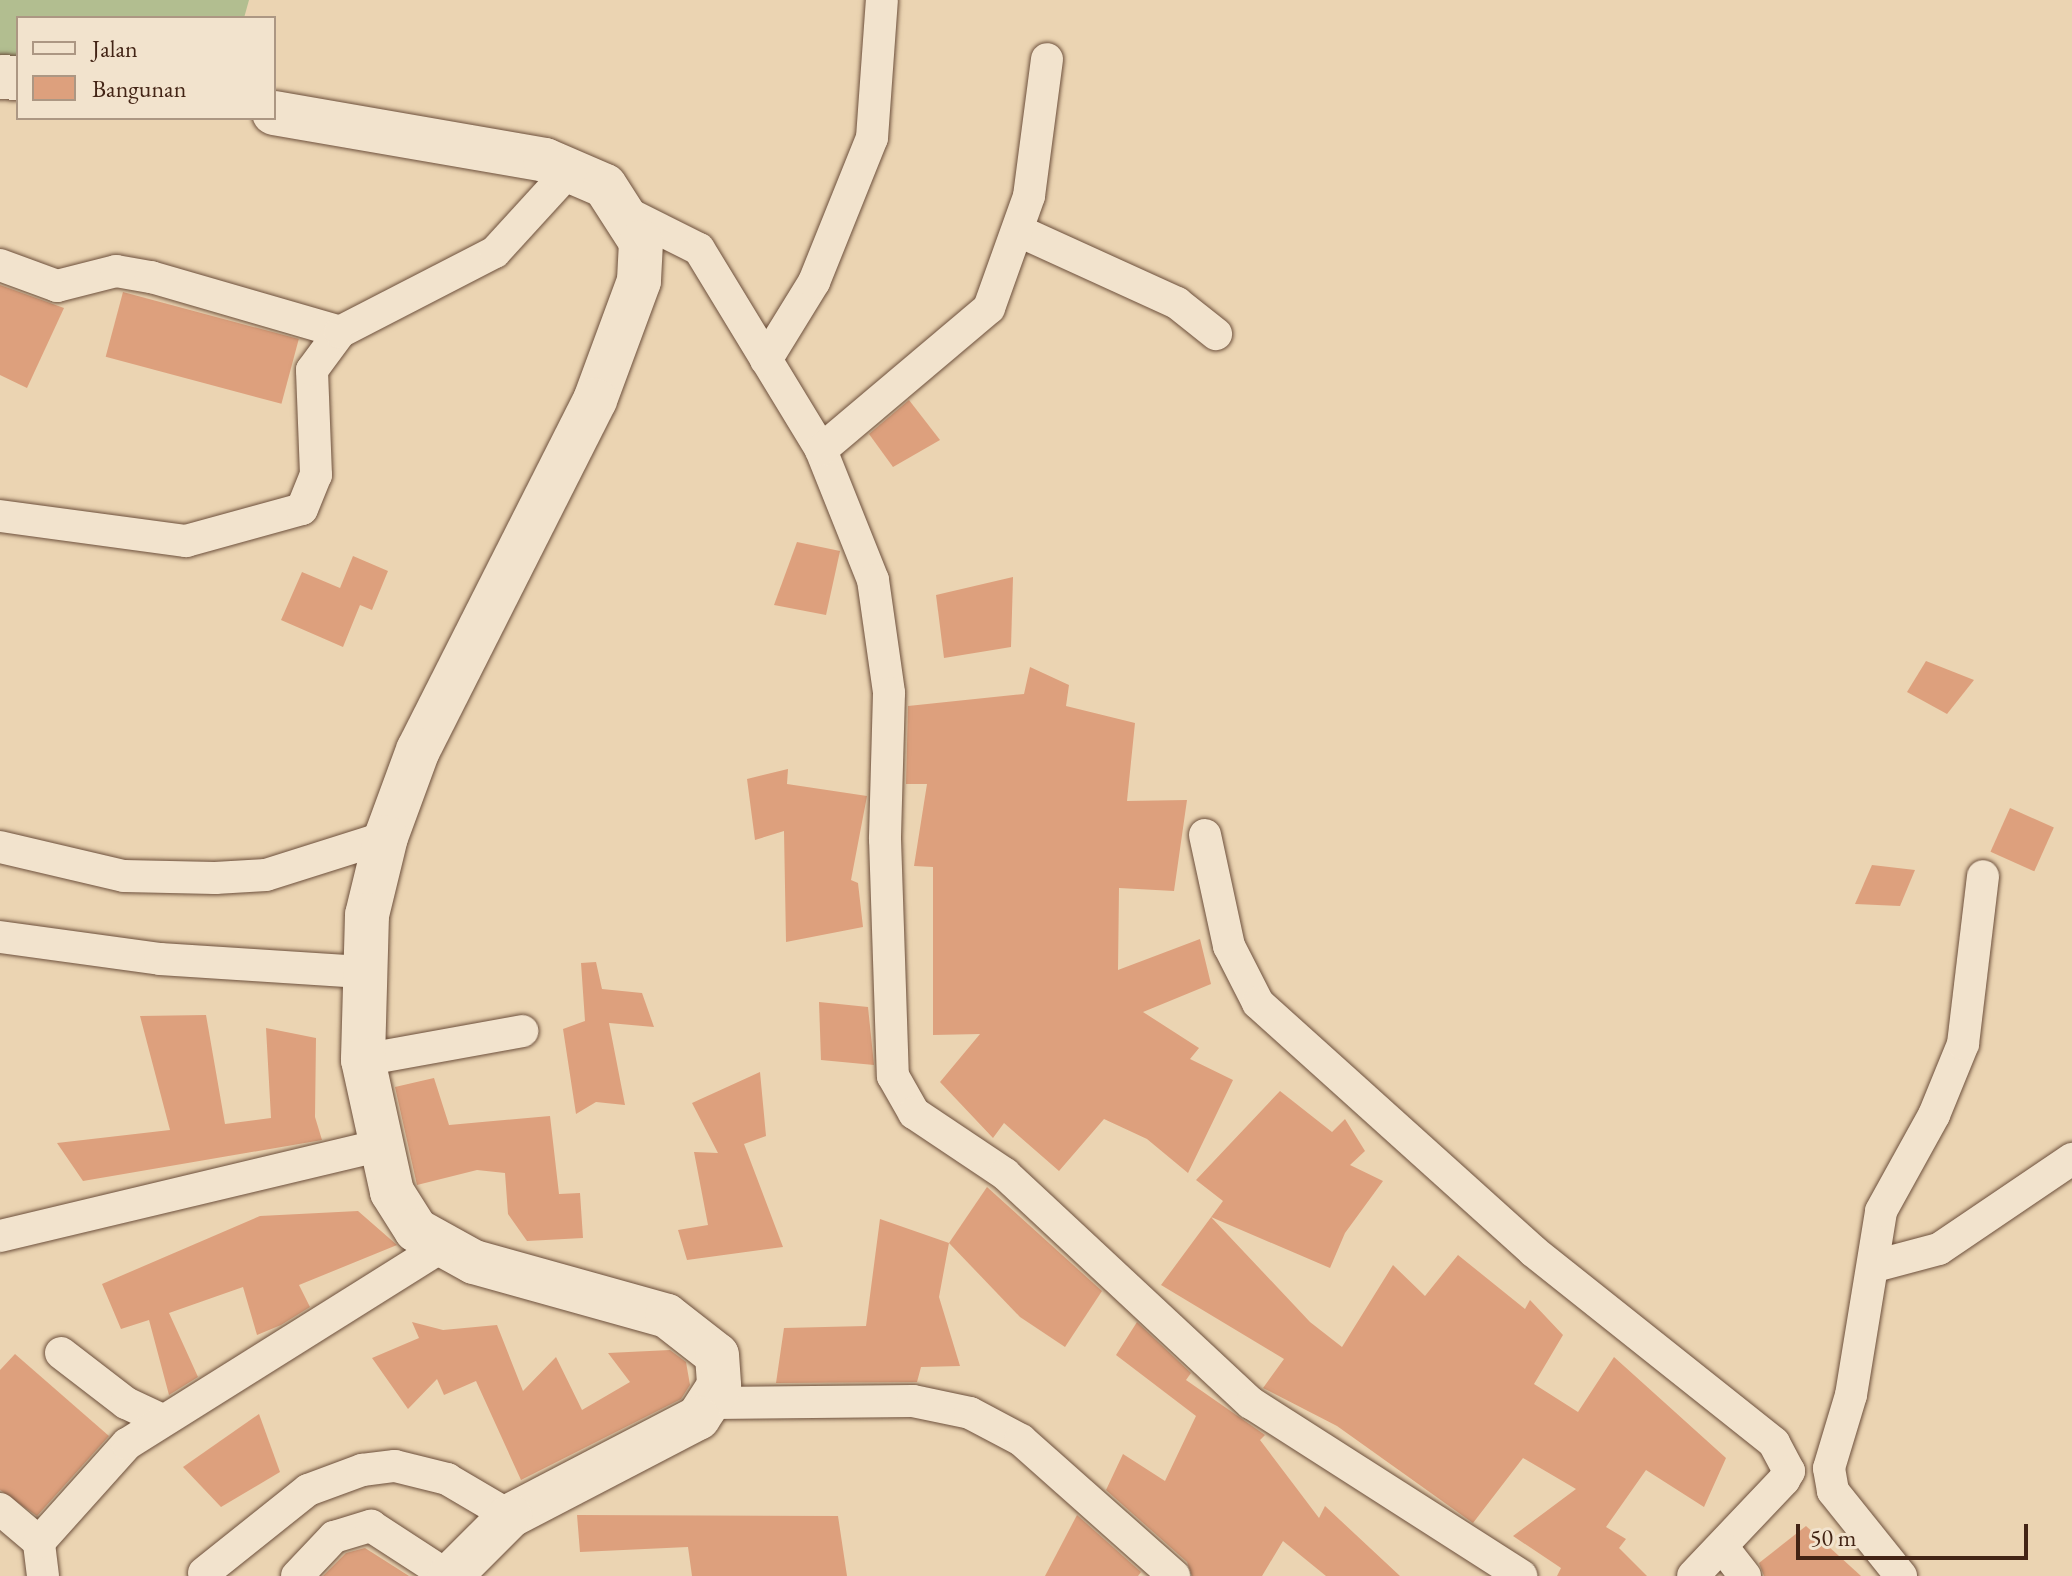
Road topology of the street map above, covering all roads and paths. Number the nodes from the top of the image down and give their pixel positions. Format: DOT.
graph roads {
  1 [pos="882,0"];
  2 [pos="1047,59"];
  3 [pos="276,113"];
  4 [pos="568,172"];
  5 [pos="629,214"];
  6 [pos="1019,231"];
  7 [pos="0,265"];
  8 [pos="340,332"];
  9 [pos="1216,334"];
  10 [pos="766,360"];
  11 [pos="821,450"];
  12 [pos="0,516"];
  13 [pos="1205,835"];
  14 [pos="386,837"];
  15 [pos="0,847"];
  16 [pos="1983,876"];
  17 [pos="0,937"];
  18 [pos="362,972"];
  19 [pos="522,1031"];
  20 [pos="363,1060"];
  21 [pos="379,1146"];
  22 [pos="2072,1159"];
  23 [pos="0,1236"];
  24 [pos="439,1248"];
  25 [pos="1875,1266"];
  26 [pos="61,1353"];
  27 [pos="714,1403"];
  28 [pos="162,1420"];
  29 [pos="1789,1471"];
  30 [pos="1833,1491"];
  31 [pos="0,1509"];
  32 [pos="510,1516"];
  33 [pos="39,1542"];
  34 [pos="1724,1549"];
  35 [pos="204,1573"];
  36 [pos="43,1576"];
  37 [pos="297,1576"];
  38 [pos="449,1576"];
  39 [pos="1174,1576"];
  40 [pos="1521,1576"];
  41 [pos="1693,1576"];
  42 [pos="1745,1576"];
  43 [pos="1901,1576"];
  1 -- 10 [label="street"];
  2 -- 6 [label="street"];
  3 -- 4 [label="street"];
  4 -- 5 [label="street"];
  4 -- 8 [label="street"];
  5 -- 10 [label="street"];
  5 -- 14 [label="street"];
  6 -- 9 [label="street"];
  6 -- 11 [label="street"];
  7 -- 8 [label="street"];
  8 -- 12 [label="street"];
  10 -- 11 [label="street"];
  11 -- 40 [label="street"];
  13 -- 29 [label="street"];
  14 -- 15 [label="street"];
  14 -- 18 [label="street"];
  16 -- 25 [label="street"];
  17 -- 18 [label="street"];
  18 -- 20 [label="street"];
  19 -- 20 [label="street"];
  20 -- 21 [label="street"];
  21 -- 23 [label="street"];
  21 -- 24 [label="street"];
  22 -- 25 [label="street"];
  24 -- 27 [label="street"];
  24 -- 28 [label="street"];
  25 -- 30 [label="street"];
  26 -- 28 [label="street"];
  27 -- 32 [label="street"];
  27 -- 39 [label="street"];
  28 -- 33 [label="street"];
  29 -- 30 [label="street"];
  29 -- 34 [label="street"];
  30 -- 43 [label="street"];
  31 -- 33 [label="street"];
  32 -- 35 [label="street"];
  32 -- 38 [label="street"];
  33 -- 36 [label="street"];
  34 -- 41 [label="street"];
  34 -- 42 [label="street"];
  37 -- 38 [label="street"];
}
